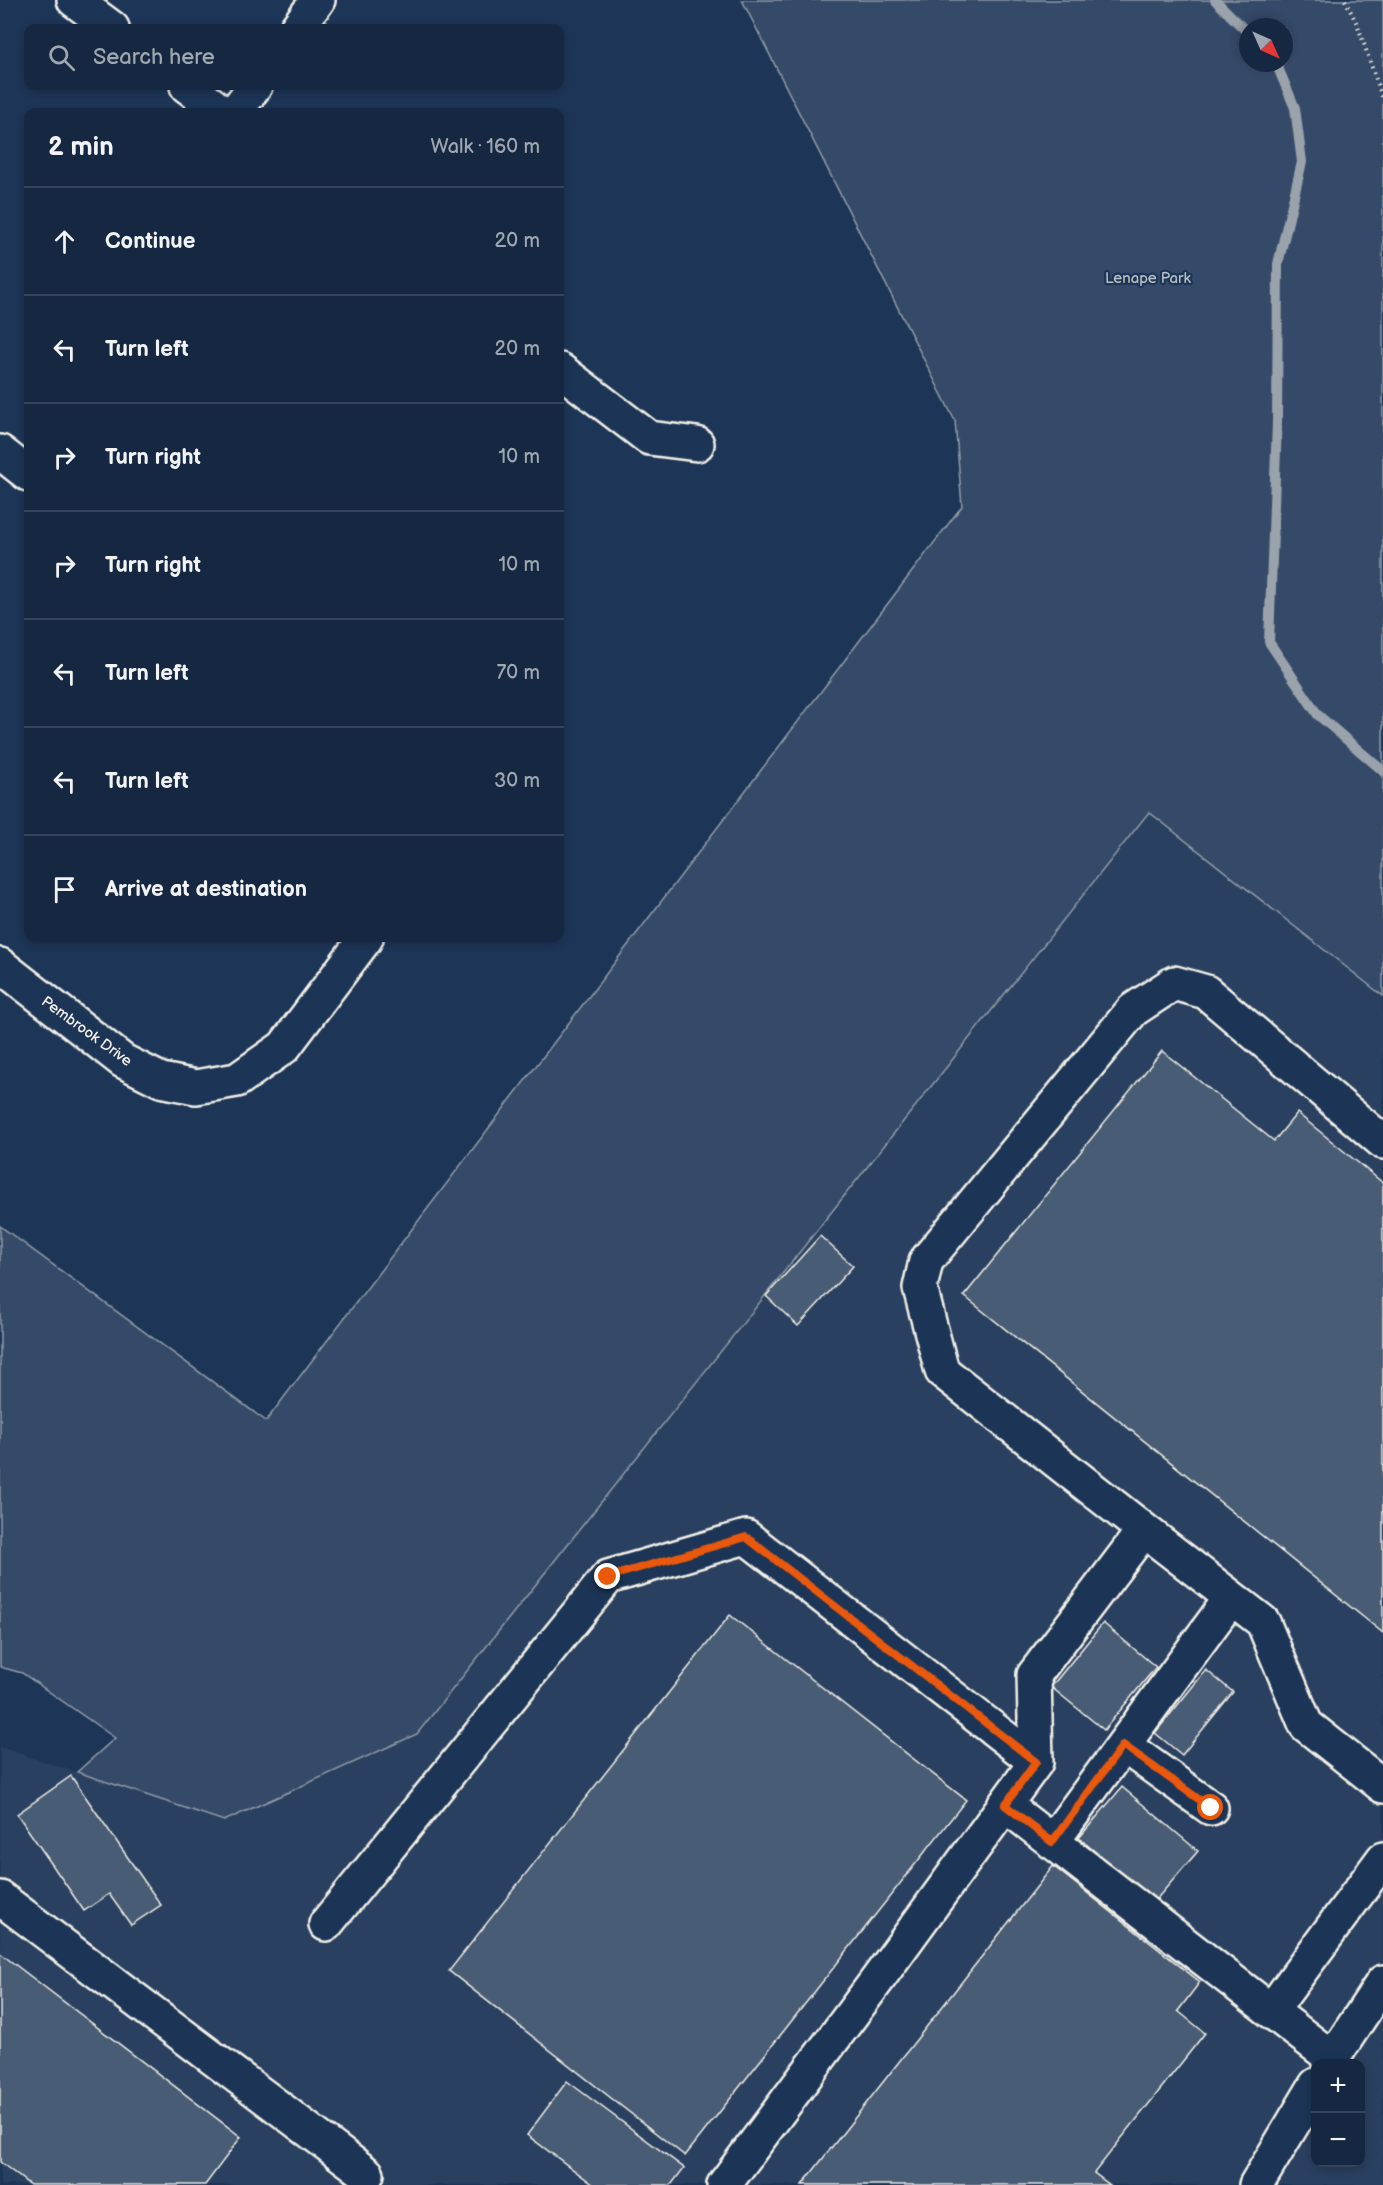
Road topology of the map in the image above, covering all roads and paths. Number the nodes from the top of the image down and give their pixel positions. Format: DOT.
graph roads {
  1 [pos="74,0"];
  2 [pos="318,0"];
  3 [pos="1345,0"];
  4 [pos="107,24"];
  5 [pos="300,24"];
  6 [pos="192,90"];
  7 [pos="252,90"];
  8 [pos="1383,100"];
  9 [pos="217,108"];
  10 [pos="238,108"];
  11 [pos="564,373"];
  12 [pos="697,444"];
  13 [pos="0,452"];
  14 [pos="24,471"];
  15 [pos="363,942"];
  16 [pos="0,966"];
  17 [pos="1383,1142"];
  18 [pos="1144,1530"];
  19 [pos="1231,1598"];
  20 [pos="1123,1745"];
  21 [pos="1036,1762"];
  22 [pos="1383,1786"];
  23 [pos="1005,1805"];
  24 [pos="1211,1808"];
  25 [pos="1052,1842"];
  26 [pos="1383,1859"];
  27 [pos="0,1898"];
  28 [pos="326,1923"];
  29 [pos="1383,1982"];
  30 [pos="1271,2011"];
  31 [pos="1316,2059"];
  32 [pos="1332,2059"];
  33 [pos="1311,2093"];
  34 [pos="369,2181"];
  35 [pos="724,2185"];
  36 [pos="1256,2185"];
  1 -- 4 [label="street"];
  2 -- 5 [label="street"];
  3 -- 8 [label="path"];
  6 -- 9 [label="street"];
  7 -- 10 [label="street"];
  11 -- 12 [label="street"];
  13 -- 14 [label="street"];
  15 -- 16 [label="street, Pembrook Drive"];
  17 -- 18 [label="street"];
  18 -- 19 [label="street"];
  18 -- 21 [label="street"];
  19 -- 20 [label="street"];
  19 -- 22 [label="street"];
  20 -- 24 [label="street"];
  20 -- 25 [label="street"];
  21 -- 23 [label="street"];
  21 -- 28 [label="street"];
  23 -- 25 [label="street"];
  23 -- 35 [label="street"];
  25 -- 30 [label="street"];
  26 -- 30 [label="street"];
  27 -- 34 [label="street"];
  29 -- 32 [label="street"];
  30 -- 31 [label="street"];
  33 -- 36 [label="street"];
}
